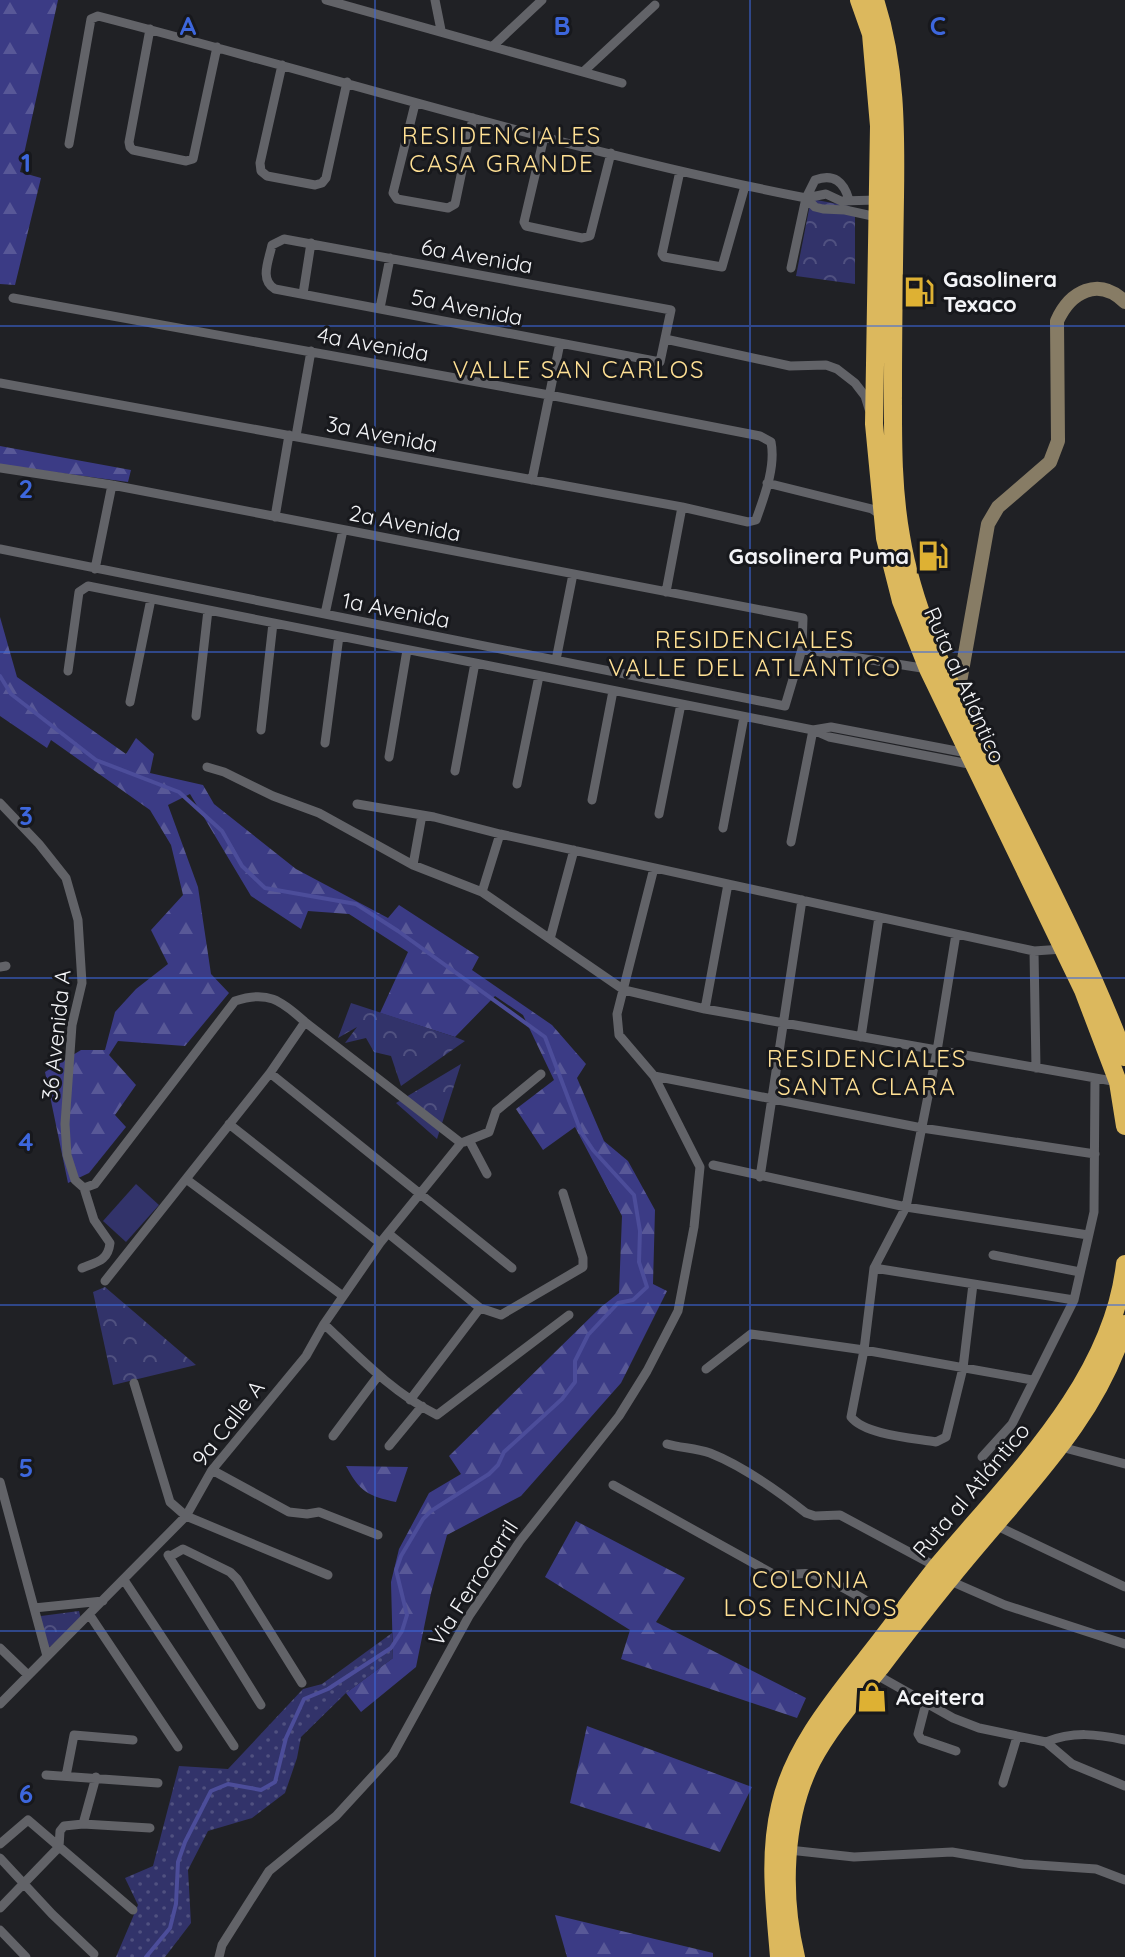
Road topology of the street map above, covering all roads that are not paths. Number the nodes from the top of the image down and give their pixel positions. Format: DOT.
graph roads {
  1 [pos="326,0"];
  2 [pos="435,0"];
  3 [pos="542,0"];
  4 [pos="859,0"];
  5 [pos="875,0"];
  6 [pos="655,5"];
  7 [pos="150,29"];
  8 [pos="441,30"];
  9 [pos="493,46"];
  10 [pos="217,47"];
  11 [pos="282,65"];
  12 [pos="583,72"];
  13 [pos="347,82"];
  14 [pos="622,83"];
  15 [pos="415,104"];
  16 [pos="473,118"];
  17 [pos="544,137"];
  18 [pos="69,144"];
  19 [pos="611,153"];
  20 [pos="680,171"];
  21 [pos="745,186"];
  22 [pos="806,198"];
  23 [pos="844,203"];
  24 [pos="877,208"];
  25 [pos="311,243"];
  26 [pos="885,249"];
  27 [pos="390,258"];
  28 [pos="791,268"];
  29 [pos="268,285"];
  30 [pos="303,294"];
  31 [pos="13,298"];
  32 [pos="1125,302"];
  33 [pos="380,308"];
  34 [pos="665,339"];
  35 [pos="560,343"];
  36 [pos="311,351"];
  37 [pos="0,383"];
  38 [pos="549,395"];
  39 [pos="874,424"];
  40 [pos="293,436"];
  41 [pos="0,468"];
  42 [pos="532,480"];
  43 [pos="767,483"];
  44 [pos="112,485"];
  45 [pos="682,507"];
  46 [pos="881,515"];
  47 [pos="275,517"];
  48 [pos="343,530"];
  49 [pos="0,549"];
  50 [pos="95,569"];
  51 [pos="573,574"];
  52 [pos="666,592"];
  53 [pos="151,599"];
  54 [pos="208,610"];
  55 [pos="325,614"];
  56 [pos="273,623"];
  57 [pos="339,636"];
  58 [pos="802,649"];
  59 [pos="407,650"];
  60 [pos="556,660"];
  61 [pos="475,663"];
  62 [pos="928,669"];
  63 [pos="68,671"];
  64 [pos="539,676"];
  65 [pos="613,691"];
  66 [pos="957,699"];
  67 [pos="130,702"];
  68 [pos="681,704"];
  69 [pos="196,716"];
  70 [pos="744,717"];
  71 [pos="261,730"];
  72 [pos="813,730"];
  73 [pos="325,743"];
  74 [pos="389,757"];
  75 [pos="972,760"];
  76 [pos="207,767"];
  77 [pos="455,771"];
  78 [pos="517,784"];
  79 [pos="592,800"];
  80 [pos="0,803"];
  81 [pos="357,804"];
  82 [pos="659,814"];
  83 [pos="422,815"];
  84 [pos="723,828"];
  85 [pos="500,834"];
  86 [pos="791,842"];
  87 [pos="574,850"];
  88 [pos="413,865"];
  89 [pos="654,868"];
  90 [pos="728,884"];
  91 [pos="482,892"];
  92 [pos="802,900"];
  93 [pos="879,917"];
  94 [pos="956,934"];
  95 [pos="550,939"];
  96 [pos="1063,949"];
  97 [pos="1034,951"];
  98 [pos="624,990"];
  99 [pos="705,1009"];
  100 [pos="305,1022"];
  101 [pos="783,1023"];
  102 [pos="861,1037"];
  103 [pos="937,1051"];
  104 [pos="1125,1057"];
  105 [pos="1036,1068"];
  106 [pos="270,1073"];
  107 [pos="541,1074"];
  108 [pos="654,1076"];
  109 [pos="1095,1078"];
  110 [pos="1118,1082"];
  111 [pos="772,1100"];
  112 [pos="229,1124"];
  113 [pos="1125,1126"];
  114 [pos="922,1128"];
  115 [pos="465,1142"];
  116 [pos="1095,1154"];
  117 [pos="713,1165"];
  118 [pos="487,1174"];
  119 [pos="760,1177"];
  120 [pos="186,1179"];
  121 [pos="84,1188"];
  122 [pos="563,1193"];
  123 [pos="420,1195"];
  124 [pos="906,1207"];
  125 [pos="389,1234"];
  126 [pos="1088,1235"];
  127 [pos="380,1243"];
  128 [pos="993,1255"];
  129 [pos="1125,1264"];
  130 [pos="82,1268"];
  131 [pos="512,1268"];
  132 [pos="874,1268"];
  133 [pos="1080,1272"];
  134 [pos="105,1281"];
  135 [pos="973,1284"];
  136 [pos="343,1296"];
  137 [pos="1074,1300"];
  138 [pos="480,1308"];
  139 [pos="569,1315"];
  140 [pos="324,1324"];
  141 [pos="1125,1324"];
  142 [pos="864,1350"];
  143 [pos="963,1368"];
  144 [pos="706,1369"];
  145 [pos="378,1376"];
  146 [pos="1032,1380"];
  147 [pos="134,1383"];
  148 [pos="410,1400"];
  149 [pos="422,1406"];
  150 [pos="333,1436"];
  151 [pos="667,1444"];
  152 [pos="389,1446"];
  153 [pos="1061,1447"];
  154 [pos="982,1457"];
  155 [pos="1125,1464"];
  156 [pos="212,1470"];
  157 [pos="0,1482"];
  158 [pos="613,1485"];
  159 [pos="186,1516"];
  160 [pos="995,1525"];
  161 [pos="378,1535"];
  162 [pos="159,1545"];
  163 [pos="169,1557"];
  164 [pos="943,1574"];
  165 [pos="328,1575"];
  166 [pos="124,1580"];
  167 [pos="1125,1587"];
  168 [pos="103,1601"];
  169 [pos="34,1608"];
  170 [pos="89,1614"];
  171 [pos="898,1619"];
  172 [pos="1125,1644"];
  173 [pos="0,1648"];
  174 [pos="47,1656"];
  175 [pos="875,1674"];
  176 [pos="28,1675"];
  177 [pos="302,1683"];
  178 [pos="926,1703"];
  179 [pos="0,1704"];
  180 [pos="261,1705"];
  181 [pos="1017,1737"];
  182 [pos="133,1740"];
  183 [pos="1125,1740"];
  184 [pos="1046,1742"];
  185 [pos="234,1746"];
  186 [pos="178,1747"];
  187 [pos="956,1751"];
  188 [pos="46,1775"];
  189 [pos="66,1776"];
  190 [pos="96,1777"];
  191 [pos="158,1783"];
  192 [pos="1003,1783"];
  193 [pos="1125,1786"];
  194 [pos="83,1824"];
  195 [pos="150,1828"];
  196 [pos="0,1844"];
  197 [pos="59,1847"];
  198 [pos="789,1850"];
  199 [pos="0,1858"];
  200 [pos="1125,1880"];
  201 [pos="23,1883"];
  202 [pos="0,1908"];
  203 [pos="133,1910"];
  204 [pos="0,1930"];
  205 [pos="94,1954"];
  206 [pos="26,1957"];
  207 [pos="219,1957"];
  208 [pos="779,1957"];
  209 [pos="796,1957"];
  1 -- 8 [label="street"];
  2 -- 8 [label="street"];
  3 -- 9 [label="street"];
  4 -- 24 [label="highway, Ruta al Atlántico"];
  5 -- 26 [label="highway, Ruta al Atlántico"];
  6 -- 12 [label="street"];
  7 -- 10 [label="street"];
  7 -- 10 [label="street"];
  7 -- 18 [label="street"];
  8 -- 9 [label="street"];
  9 -- 12 [label="street"];
  10 -- 11 [label="street"];
  11 -- 13 [label="street"];
  11 -- 13 [label="street"];
  12 -- 14 [label="street"];
  13 -- 15 [label="street"];
  15 -- 16 [label="street"];
  15 -- 16 [label="street"];
  16 -- 17 [label="street"];
  17 -- 19 [label="street"];
  17 -- 19 [label="street"];
  19 -- 20 [label="street"];
  20 -- 21 [label="street"];
  20 -- 21 [label="street"];
  21 -- 22 [label="street"];
  22 -- 23 [label="street"];
  22 -- 23 [label="street"];
  22 -- 23 [label="street"];
  22 -- 28 [label="street"];
  23 -- 24 [label="street"];
  23 -- 24 [label="street"];
  24 -- 26 [label="highway, Ruta al Atlántico"];
  25 -- 27 [label="street, 6a Avenida"];
  25 -- 29 [label="street, 6a Avenida"];
  25 -- 30 [label="street"];
  26 -- 39 [label="highway, Ruta al Atlántico"];
  26 -- 66 [label="highway, Ruta al Atlántico"];
  27 -- 33 [label="street"];
  27 -- 34 [label="street, 6a Avenida"];
  29 -- 30 [label="street, 5a Avenida"];
  30 -- 33 [label="street, 5a Avenida"];
  31 -- 36 [label="street, 4a Avenida"];
  32 -- 66 [label="main road"];
  33 -- 35 [label="street, 5a Avenida"];
  34 -- 35 [label="street, 5a Avenida"];
  34 -- 39 [label="street"];
  35 -- 38 [label="street"];
  36 -- 38 [label="street, 4a Avenida"];
  36 -- 40 [label="street"];
  37 -- 40 [label="street, 3a Avenida"];
  38 -- 42 [label="street"];
  38 -- 43 [label="street, 4a Avenida"];
  39 -- 46 [label="highway, Ruta al Atlántico"];
  40 -- 42 [label="street, 3a Avenida"];
  40 -- 47 [label="street"];
  41 -- 44 [label="street, 2a Avenida"];
  42 -- 45 [label="street, 3a Avenida"];
  43 -- 45 [label="street, 3a Avenida"];
  43 -- 46 [label="street"];
  44 -- 47 [label="street, 2a Avenida"];
  44 -- 50 [label="street"];
  45 -- 52 [label="street"];
  46 -- 62 [label="highway, Ruta al Atlántico"];
  47 -- 48 [label="street, 2a Avenida"];
  48 -- 51 [label="street, 2a Avenida"];
  48 -- 55 [label="street"];
  49 -- 50 [label="street, 1a Avenida"];
  50 -- 55 [label="street, 1a Avenida"];
  51 -- 52 [label="street, 2a Avenida"];
  51 -- 60 [label="street"];
  52 -- 58 [label="street, 2a Avenida"];
  53 -- 54 [label="street"];
  53 -- 63 [label="street"];
  53 -- 67 [label="street"];
  54 -- 56 [label="street"];
  54 -- 69 [label="street"];
  55 -- 60 [label="street, 1a Avenida"];
  56 -- 57 [label="street"];
  56 -- 71 [label="street"];
  57 -- 59 [label="street"];
  57 -- 73 [label="street"];
  58 -- 60 [label="street, 1a Avenida"];
  58 -- 62 [label="street"];
  59 -- 61 [label="street"];
  59 -- 74 [label="street"];
  61 -- 64 [label="street"];
  61 -- 77 [label="street"];
  62 -- 75 [label="highway, Ruta al Atlántico"];
  64 -- 65 [label="street"];
  64 -- 78 [label="street"];
  65 -- 68 [label="street"];
  65 -- 79 [label="street"];
  66 -- 104 [label="highway, Ruta al Atlántico"];
  68 -- 70 [label="street"];
  68 -- 82 [label="street"];
  70 -- 72 [label="street"];
  70 -- 84 [label="street"];
  72 -- 75 [label="street"];
  72 -- 86 [label="street"];
  75 -- 96 [label="highway, Ruta al Atlántico"];
  76 -- 88 [label="street"];
  80 -- 121 [label="street, 36 Avenida A"];
  81 -- 83 [label="street"];
  83 -- 85 [label="street"];
  83 -- 88 [label="street"];
  85 -- 87 [label="street"];
  85 -- 91 [label="street"];
  87 -- 89 [label="street"];
  87 -- 95 [label="street"];
  88 -- 91 [label="street"];
  89 -- 90 [label="street"];
  89 -- 98 [label="street, Via Ferrocarril"];
  90 -- 92 [label="street"];
  90 -- 99 [label="street"];
  91 -- 95 [label="street"];
  92 -- 93 [label="street"];
  92 -- 101 [label="street"];
  93 -- 94 [label="street"];
  93 -- 102 [label="street"];
  94 -- 97 [label="street"];
  94 -- 103 [label="street"];
  95 -- 98 [label="street"];
  96 -- 97 [label="street"];
  96 -- 110 [label="highway, Ruta al Atlántico"];
  97 -- 105 [label="street"];
  98 -- 99 [label="street"];
  98 -- 108 [label="street, Via Ferrocarril"];
  99 -- 101 [label="street"];
  100 -- 106 [label="street"];
  100 -- 115 [label="street"];
  100 -- 121 [label="street"];
  101 -- 102 [label="street"];
  101 -- 111 [label="street"];
  102 -- 103 [label="street"];
  103 -- 105 [label="street"];
  103 -- 114 [label="street"];
  105 -- 109 [label="street"];
  106 -- 112 [label="street"];
  106 -- 123 [label="street"];
  107 -- 115 [label="street, 9a Calle A"];
  108 -- 111 [label="street"];
  108 -- 207 [label="street, Via Ferrocarril"];
  109 -- 110 [label="street"];
  109 -- 116 [label="street"];
  110 -- 113 [label="highway, Ruta al Atlántico"];
  111 -- 114 [label="street"];
  111 -- 119 [label="street"];
  112 -- 120 [label="street"];
  112 -- 127 [label="street"];
  114 -- 116 [label="street"];
  114 -- 124 [label="street"];
  115 -- 118 [label="street"];
  115 -- 123 [label="street, 9a Calle A"];
  116 -- 126 [label="street"];
  117 -- 119 [label="street"];
  119 -- 124 [label="street"];
  120 -- 134 [label="street"];
  120 -- 136 [label="street"];
  121 -- 130 [label="street, 36 Avenida A"];
  122 -- 138 [label="street"];
  123 -- 125 [label="street, 9a Calle A"];
  123 -- 131 [label="street"];
  124 -- 126 [label="street"];
  124 -- 132 [label="street"];
  125 -- 127 [label="street, 9a Calle A"];
  125 -- 138 [label="street"];
  126 -- 133 [label="street"];
  127 -- 136 [label="street, 9a Calle A"];
  128 -- 133 [label="street"];
  129 -- 164 [label="highway, Ruta al Atlántico"];
  132 -- 135 [label="street"];
  132 -- 142 [label="street"];
  133 -- 137 [label="street"];
  135 -- 137 [label="street"];
  135 -- 143 [label="street"];
  136 -- 140 [label="street, 9a Calle A"];
  137 -- 146 [label="street"];
  138 -- 148 [label="street"];
  139 -- 149 [label="street"];
  140 -- 145 [label="street"];
  140 -- 156 [label="street, 9a Calle A"];
  141 -- 153 [label="highway, Ruta al Atlántico"];
  142 -- 143 [label="street"];
  142 -- 143 [label="street"];
  142 -- 144 [label="street"];
  143 -- 146 [label="street"];
  145 -- 148 [label="street"];
  145 -- 150 [label="street"];
  146 -- 154 [label="street"];
  147 -- 159 [label="street"];
  148 -- 149 [label="street"];
  149 -- 152 [label="street"];
  151 -- 164 [label="street"];
  153 -- 155 [label="street"];
  153 -- 160 [label="highway, Ruta al Atlántico"];
  156 -- 159 [label="street, 9a Calle A"];
  156 -- 161 [label="street"];
  157 -- 169 [label="street"];
  158 -- 171 [label="street"];
  159 -- 162 [label="street, 9a Calle A"];
  159 -- 165 [label="street"];
  160 -- 164 [label="highway, Ruta al Atlántico"];
  160 -- 167 [label="street"];
  162 -- 163 [label="street"];
  162 -- 166 [label="street, 9a Calle A"];
  163 -- 177 [label="street"];
  163 -- 180 [label="street"];
  164 -- 171 [label="highway, Ruta al Atlántico"];
  164 -- 172 [label="street"];
  164 -- 175 [label="highway, Ruta al Atlántico"];
  166 -- 168 [label="street, 9a Calle A"];
  166 -- 185 [label="street"];
  168 -- 169 [label="street"];
  168 -- 170 [label="street, 9a Calle A"];
  169 -- 174 [label="street"];
  170 -- 174 [label="street, 9a Calle A"];
  170 -- 186 [label="street"];
  171 -- 208 [label="highway, Ruta al Atlántico"];
  173 -- 176 [label="street"];
  174 -- 176 [label="street, 9a Calle A"];
  175 -- 178 [label="street"];
  175 -- 198 [label="highway, Ruta al Atlántico"];
  176 -- 179 [label="street, 9a Calle A"];
  178 -- 181 [label="street"];
  178 -- 187 [label="street"];
  181 -- 184 [label="street"];
  181 -- 192 [label="street"];
  182 -- 189 [label="street"];
  183 -- 184 [label="street"];
  184 -- 193 [label="street"];
  188 -- 189 [label="street"];
  189 -- 190 [label="street"];
  190 -- 191 [label="street"];
  190 -- 194 [label="street"];
  194 -- 195 [label="street"];
  194 -- 197 [label="street"];
  196 -- 197 [label="street"];
  197 -- 201 [label="street"];
  197 -- 203 [label="street"];
  198 -- 200 [label="street"];
  198 -- 209 [label="highway, Ruta al Atlántico"];
  199 -- 201 [label="street"];
  201 -- 202 [label="street"];
  201 -- 205 [label="street"];
  204 -- 206 [label="street"];
}
